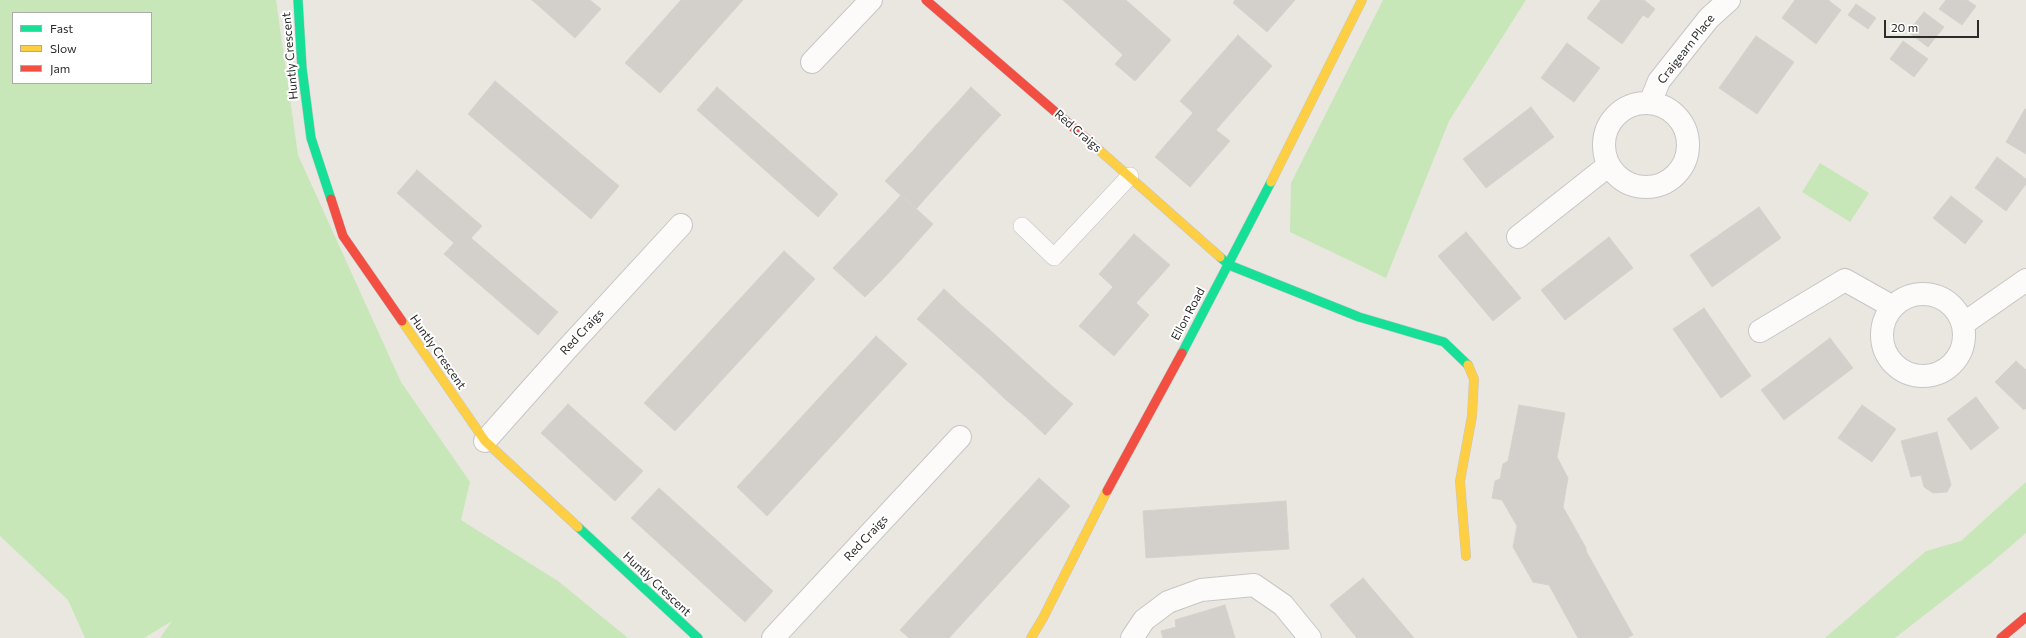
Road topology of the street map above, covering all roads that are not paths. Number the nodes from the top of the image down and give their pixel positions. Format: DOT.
graph roads {
  1 [pos="298,0"];
  2 [pos="871,0"];
  3 [pos="926,0"];
  4 [pos="1362,0"];
  5 [pos="1728,0"];
  6 [pos="812,62"];
  7 [pos="1650,103"];
  8 [pos="1609,165"];
  9 [pos="1130,176"];
  10 [pos="681,225"];
  11 [pos="1022,226"];
  12 [pos="1518,237"];
  13 [pos="1229,265"];
  14 [pos="2026,280"];
  15 [pos="1893,307"];
  16 [pos="1963,324"];
  17 [pos="1760,330"];
  18 [pos="960,437"];
  19 [pos="485,441"];
  20 [pos="1466,556"];
  21 [pos="2026,616"];
  22 [pos="698,638"];
  23 [pos="773,638"];
  24 [pos="1031,638"];
  25 [pos="1132,638"];
  26 [pos="1310,638"];
  27 [pos="2001,638"];
  1 -- 19 [label="street, Huntly Crescent"];
  2 -- 6 [label="street"];
  3 -- 9 [label="street, Red Craigs"];
  4 -- 13 [label="street, Ellon Road"];
  5 -- 7 [label="street, Craigearn Place"];
  7 -- 8 [label="street"];
  7 -- 8 [label="street"];
  8 -- 12 [label="street"];
  9 -- 11 [label="lane"];
  9 -- 13 [label="street, Red Craigs"];
  10 -- 19 [label="street, Red Craigs"];
  13 -- 20 [label="street"];
  13 -- 24 [label="street, Ellon Road"];
  14 -- 16 [label="street"];
  15 -- 16 [label="street"];
  15 -- 16 [label="street"];
  15 -- 17 [label="street"];
  18 -- 23 [label="street, Red Craigs"];
  19 -- 22 [label="street, Huntly Crescent"];
  21 -- 27 [label="street"];
  25 -- 26 [label="street"];
}
